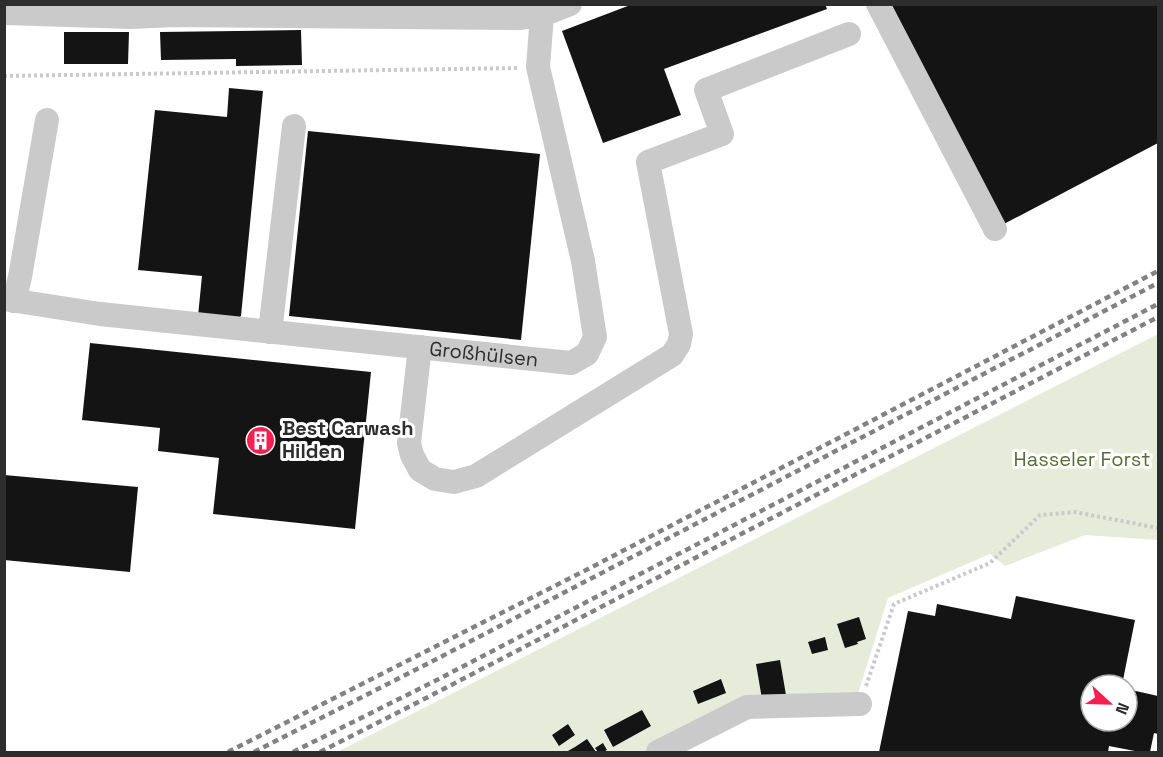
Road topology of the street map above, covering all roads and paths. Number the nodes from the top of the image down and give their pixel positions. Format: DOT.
graph roads {
  1 [pos="570,4"];
  2 [pos="878,4"];
  3 [pos="542,10"];
  4 [pos="4,13"];
  5 [pos="849,34"];
  6 [pos="4,76"];
  7 [pos="533,78"];
  8 [pos="47,120"];
  9 [pos="294,126"];
  10 [pos="995,229"];
  11 [pos="9,300"];
  12 [pos="270,332"];
  13 [pos="420,347"];
  14 [pos="1158,528"];
  15 [pos="860,704"];
  16 [pos="658,753"];
  1 -- 3 [label="street"];
  2 -- 10 [label="street"];
  3 -- 4 [label="street"];
  3 -- 7 [label="street, Großhülsen"];
  5 -- 13 [label="street"];
  6 -- 7 [label="path"];
  7 -- 13 [label="street, Großhülsen"];
  8 -- 11 [label="street"];
  9 -- 12 [label="street"];
  11 -- 12 [label="street, Großhülsen"];
  12 -- 13 [label="street, Großhülsen"];
  14 -- 15 [label="path"];
  15 -- 16 [label="street"];
}
